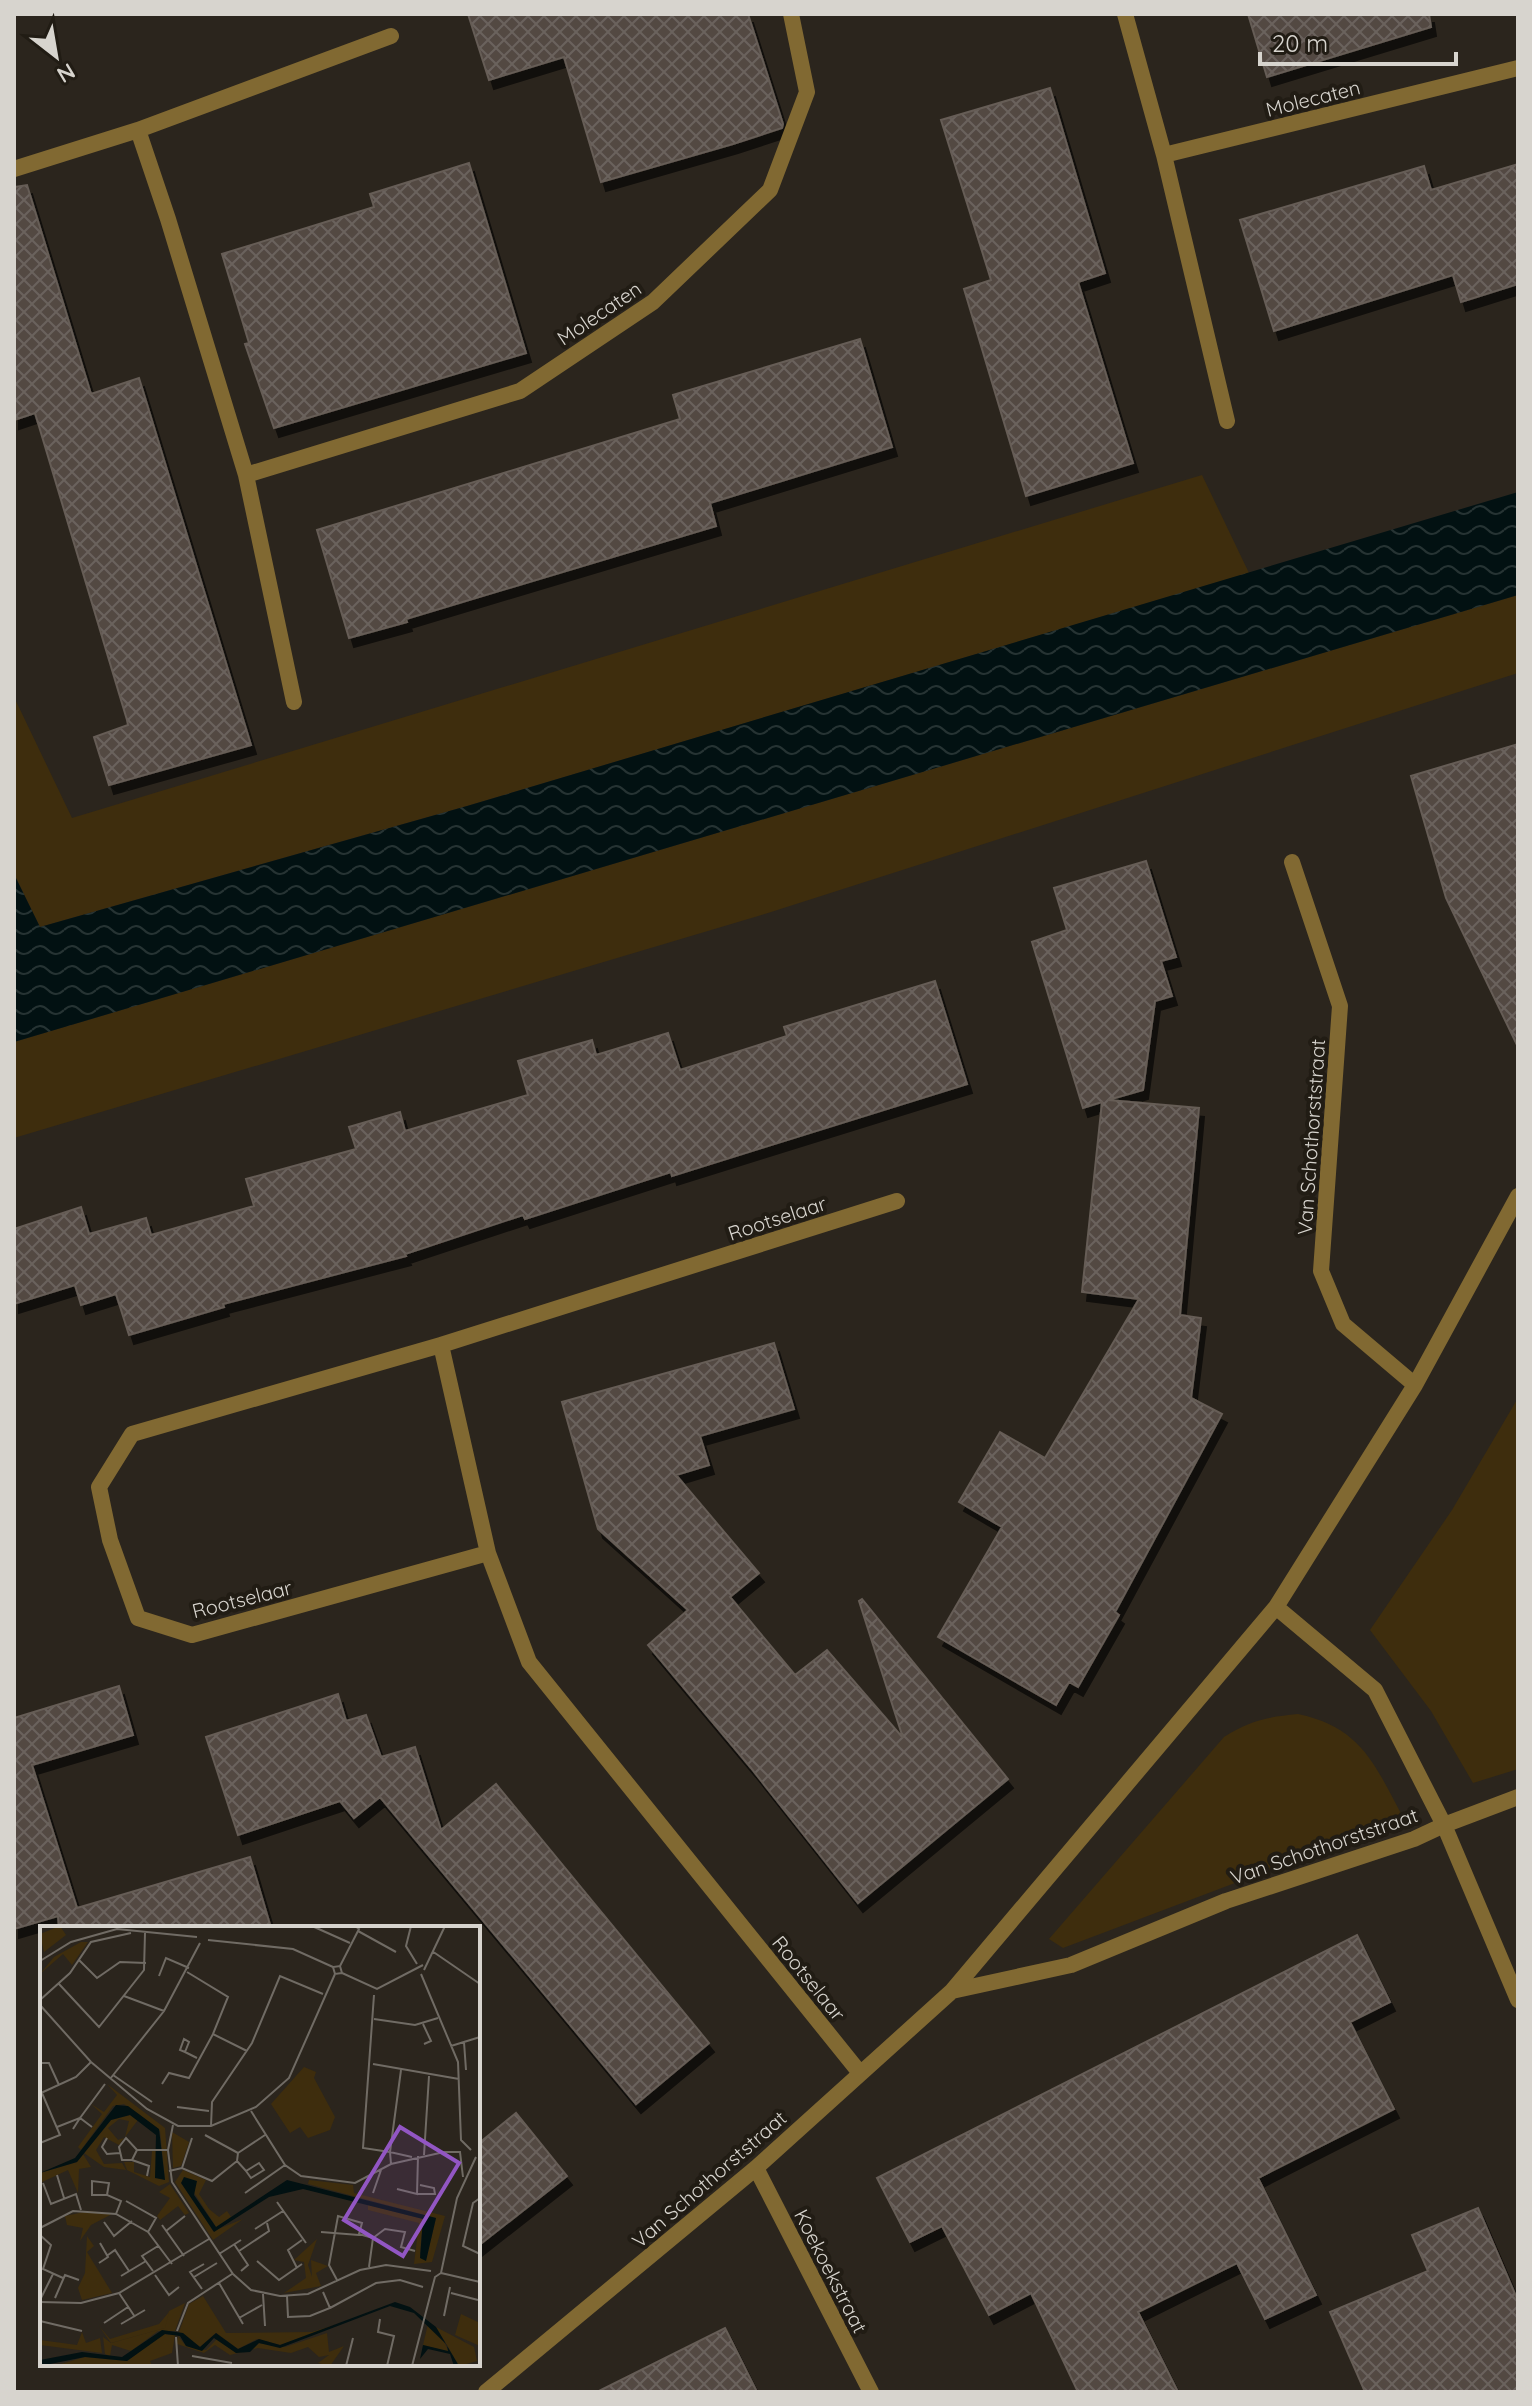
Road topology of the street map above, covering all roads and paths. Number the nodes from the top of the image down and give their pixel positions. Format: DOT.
graph roads {
  1 [pos="791,14"];
  2 [pos="1125,14"];
  3 [pos="391,36"];
  4 [pos="1518,68"];
  5 [pos="138,130"];
  6 [pos="1164,155"];
  7 [pos="14,169"];
  8 [pos="1227,421"];
  9 [pos="246,475"];
  10 [pos="294,702"];
  11 [pos="1292,862"];
  12 [pos="1518,1196"];
  13 [pos="897,1201"];
  14 [pos="441,1345"];
  15 [pos="1415,1385"];
  16 [pos="488,1553"];
  17 [pos="1276,1607"];
  18 [pos="1518,1797"];
  19 [pos="1444,1825"];
  20 [pos="952,1991"];
  21 [pos="1518,2000"];
  22 [pos="860,2073"];
  23 [pos="756,2168"];
  24 [pos="486,2392"];
  25 [pos="871,2392"];
  1 -- 9 [label="street, Molecaten"];
  2 -- 6 [label="street"];
  3 -- 5 [label="street"];
  4 -- 6 [label="street, Molecaten"];
  5 -- 7 [label="street"];
  5 -- 9 [label="street"];
  6 -- 8 [label="street"];
  9 -- 10 [label="street"];
  11 -- 15 [label="street, Van Schothorststraat"];
  12 -- 15 [label="street, Van Schothorststraat"];
  13 -- 14 [label="street, Rootselaar"];
  14 -- 16 [label="street, Rootselaar"];
  14 -- 16 [label="street, Rootselaar"];
  15 -- 17 [label="street, Van Schothorststraat"];
  16 -- 22 [label="street, Rootselaar"];
  17 -- 19 [label="street, Van Schothorststraat"];
  17 -- 20 [label="street, Van Schothorststraat"];
  18 -- 19 [label="street"];
  19 -- 20 [label="street, Van Schothorststraat"];
  19 -- 21 [label="street"];
  20 -- 22 [label="street, Van Schothorststraat"];
  22 -- 23 [label="street, Van Schothorststraat"];
  23 -- 24 [label="street, Van Schothorststraat"];
  23 -- 25 [label="street, Koekoekstraat"];
}
